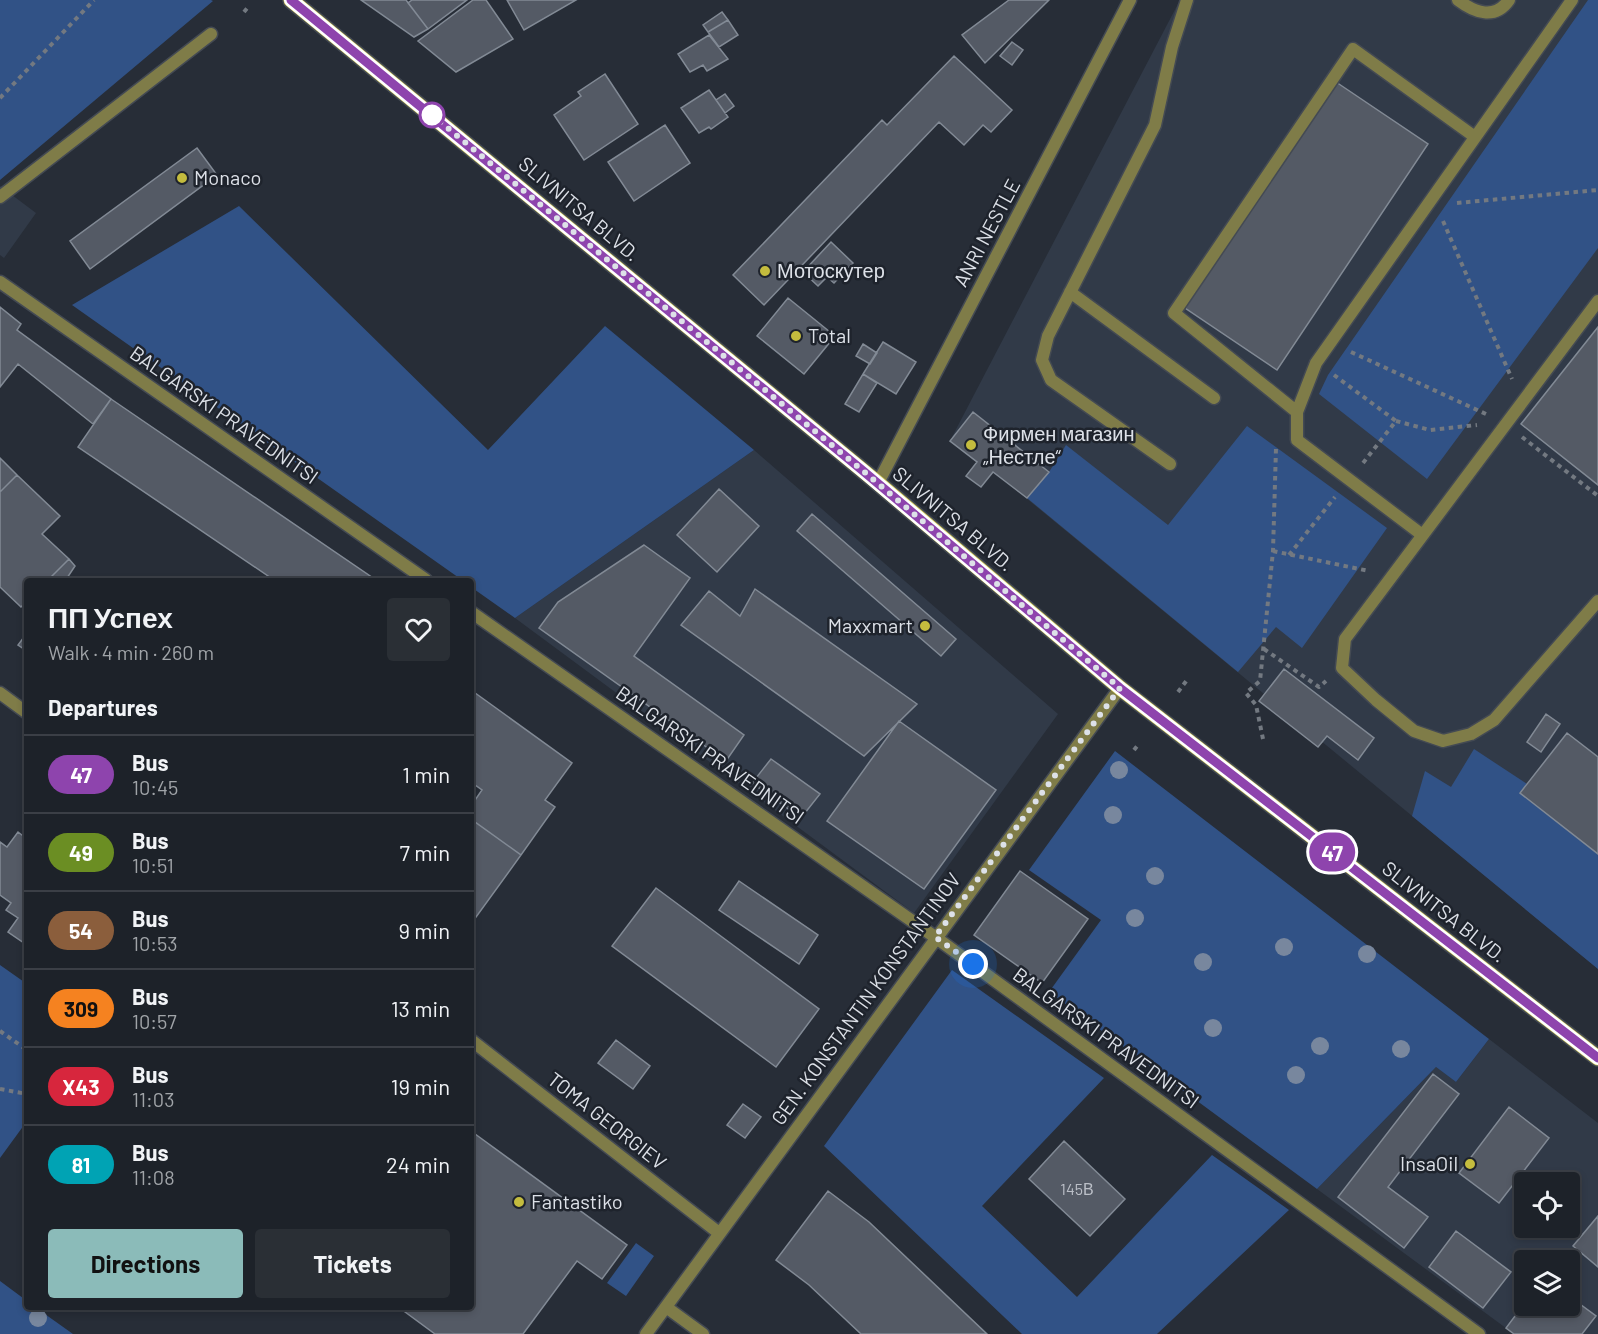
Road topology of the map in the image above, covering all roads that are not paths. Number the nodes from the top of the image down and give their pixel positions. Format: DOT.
graph roads {
  1 [pos="291,0"];
  2 [pos="1130,0"];
  3 [pos="1187,0"];
  4 [pos="1458,0"];
  5 [pos="1509,0"];
  6 [pos="1572,0"];
  7 [pos="211,34"];
  8 [pos="1475,137"];
  9 [pos="0,197"];
  10 [pos="0,282"];
  11 [pos="1070,292"];
  12 [pos="1598,301"];
  13 [pos="1214,398"];
  14 [pos="1297,412"];
  15 [pos="1170,464"];
  16 [pos="878,483"];
  17 [pos="1422,534"];
  18 [pos="423,578"];
  19 [pos="1598,601"];
  20 [pos="474,614"];
  21 [pos="1120,688"];
  22 [pos="0,693"];
  23 [pos="24,711"];
  24 [pos="935,937"];
  25 [pos="474,1042"];
  26 [pos="1598,1058"];
  27 [pos="718,1233"];
  28 [pos="666,1306"];
  29 [pos="646,1334"];
  30 [pos="703,1334"];
  31 [pos="1479,1334"];
  1 -- 16 [label="main road, SLIVNITSA BLVD."];
  2 -- 16 [label="street, ANRI NESTLE"];
  3 -- 11 [label="street"];
  4 -- 5 [label="street"];
  6 -- 8 [label="street"];
  7 -- 9 [label="street"];
  8 -- 14 [label="street"];
  8 -- 14 [label="street"];
  10 -- 18 [label="street, BALGARSKI PRAVEDNITSI"];
  11 -- 13 [label="street"];
  11 -- 15 [label="street"];
  12 -- 17 [label="street"];
  14 -- 17 [label="street"];
  16 -- 21 [label="main road, SLIVNITSA BLVD."];
  17 -- 19 [label="street"];
  20 -- 24 [label="street, BALGARSKI PRAVEDNITSI"];
  21 -- 24 [label="street, GEN. KONSTANTIN KONSTANTINOV"];
  21 -- 26 [label="main road, SLIVNITSA BLVD."];
  22 -- 23 [label="street"];
  24 -- 27 [label="street, GEN. KONSTANTIN KONSTANTINOV"];
  24 -- 31 [label="street, BALGARSKI PRAVEDNITSI"];
  25 -- 27 [label="street, TOMA GEORGIEV"];
  27 -- 28 [label="street, GEN. KONSTANTIN KONSTANTINOV"];
  28 -- 29 [label="street, GEN. KONSTANTIN KONSTANTINOV"];
  28 -- 30 [label="street"];
}
